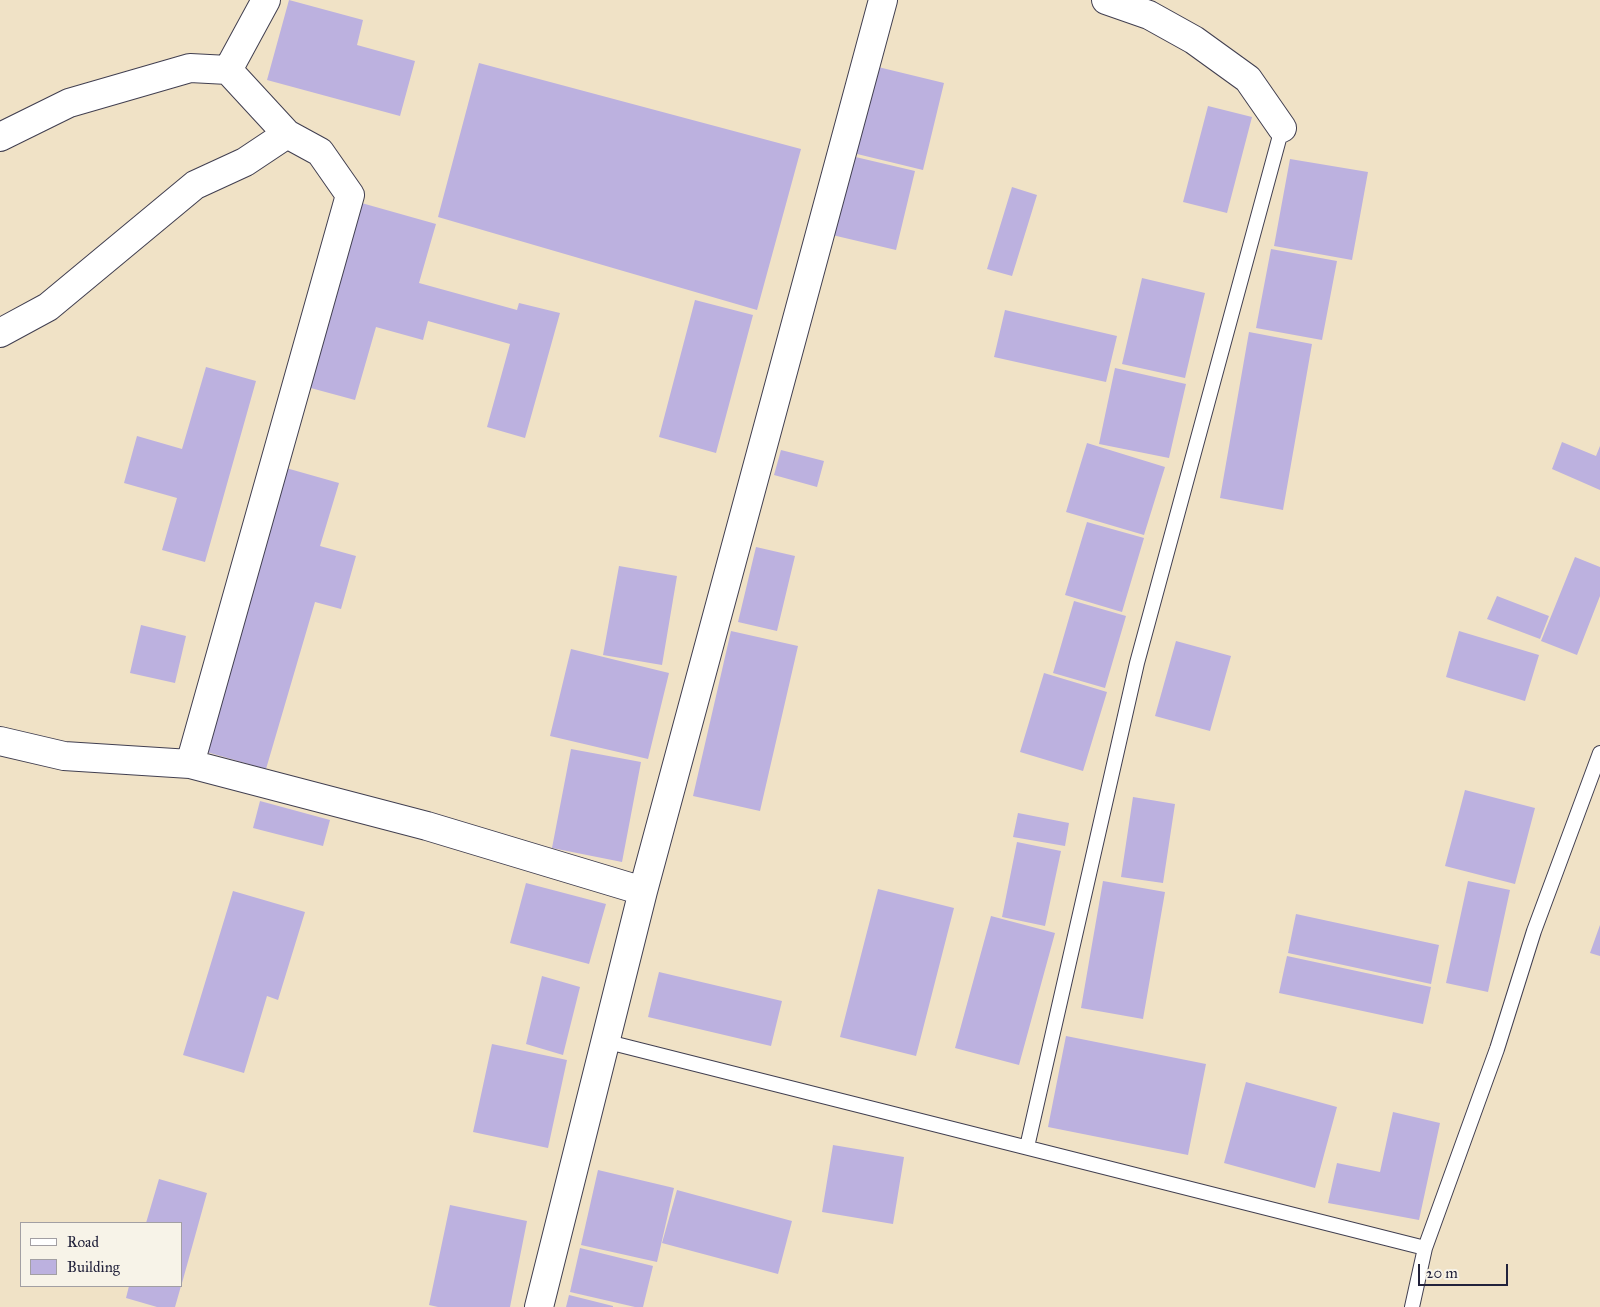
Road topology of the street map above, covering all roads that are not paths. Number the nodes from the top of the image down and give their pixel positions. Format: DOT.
graph roads {
  1 [pos="266,0"];
  2 [pos="883,0"];
  3 [pos="1106,0"];
  4 [pos="228,70"];
  5 [pos="1282,128"];
  6 [pos="287,134"];
  7 [pos="0,137"];
  8 [pos="0,333"];
  9 [pos="0,741"];
  10 [pos="1600,753"];
  11 [pos="190,764"];
  12 [pos="643,891"];
  13 [pos="604,1041"];
  14 [pos="1027,1147"];
  15 [pos="1425,1248"];
  16 [pos="539,1307"];
  17 [pos="1412,1307"];
  1 -- 4 [label="street"];
  2 -- 12 [label="street"];
  3 -- 5 [label="street"];
  4 -- 6 [label="street"];
  4 -- 7 [label="street"];
  5 -- 14 [label="lane"];
  6 -- 8 [label="street"];
  6 -- 11 [label="street"];
  9 -- 11 [label="street"];
  10 -- 15 [label="lane"];
  11 -- 12 [label="street"];
  12 -- 13 [label="street"];
  13 -- 14 [label="lane"];
  13 -- 16 [label="street"];
  14 -- 15 [label="lane"];
  15 -- 17 [label="lane"];
}
